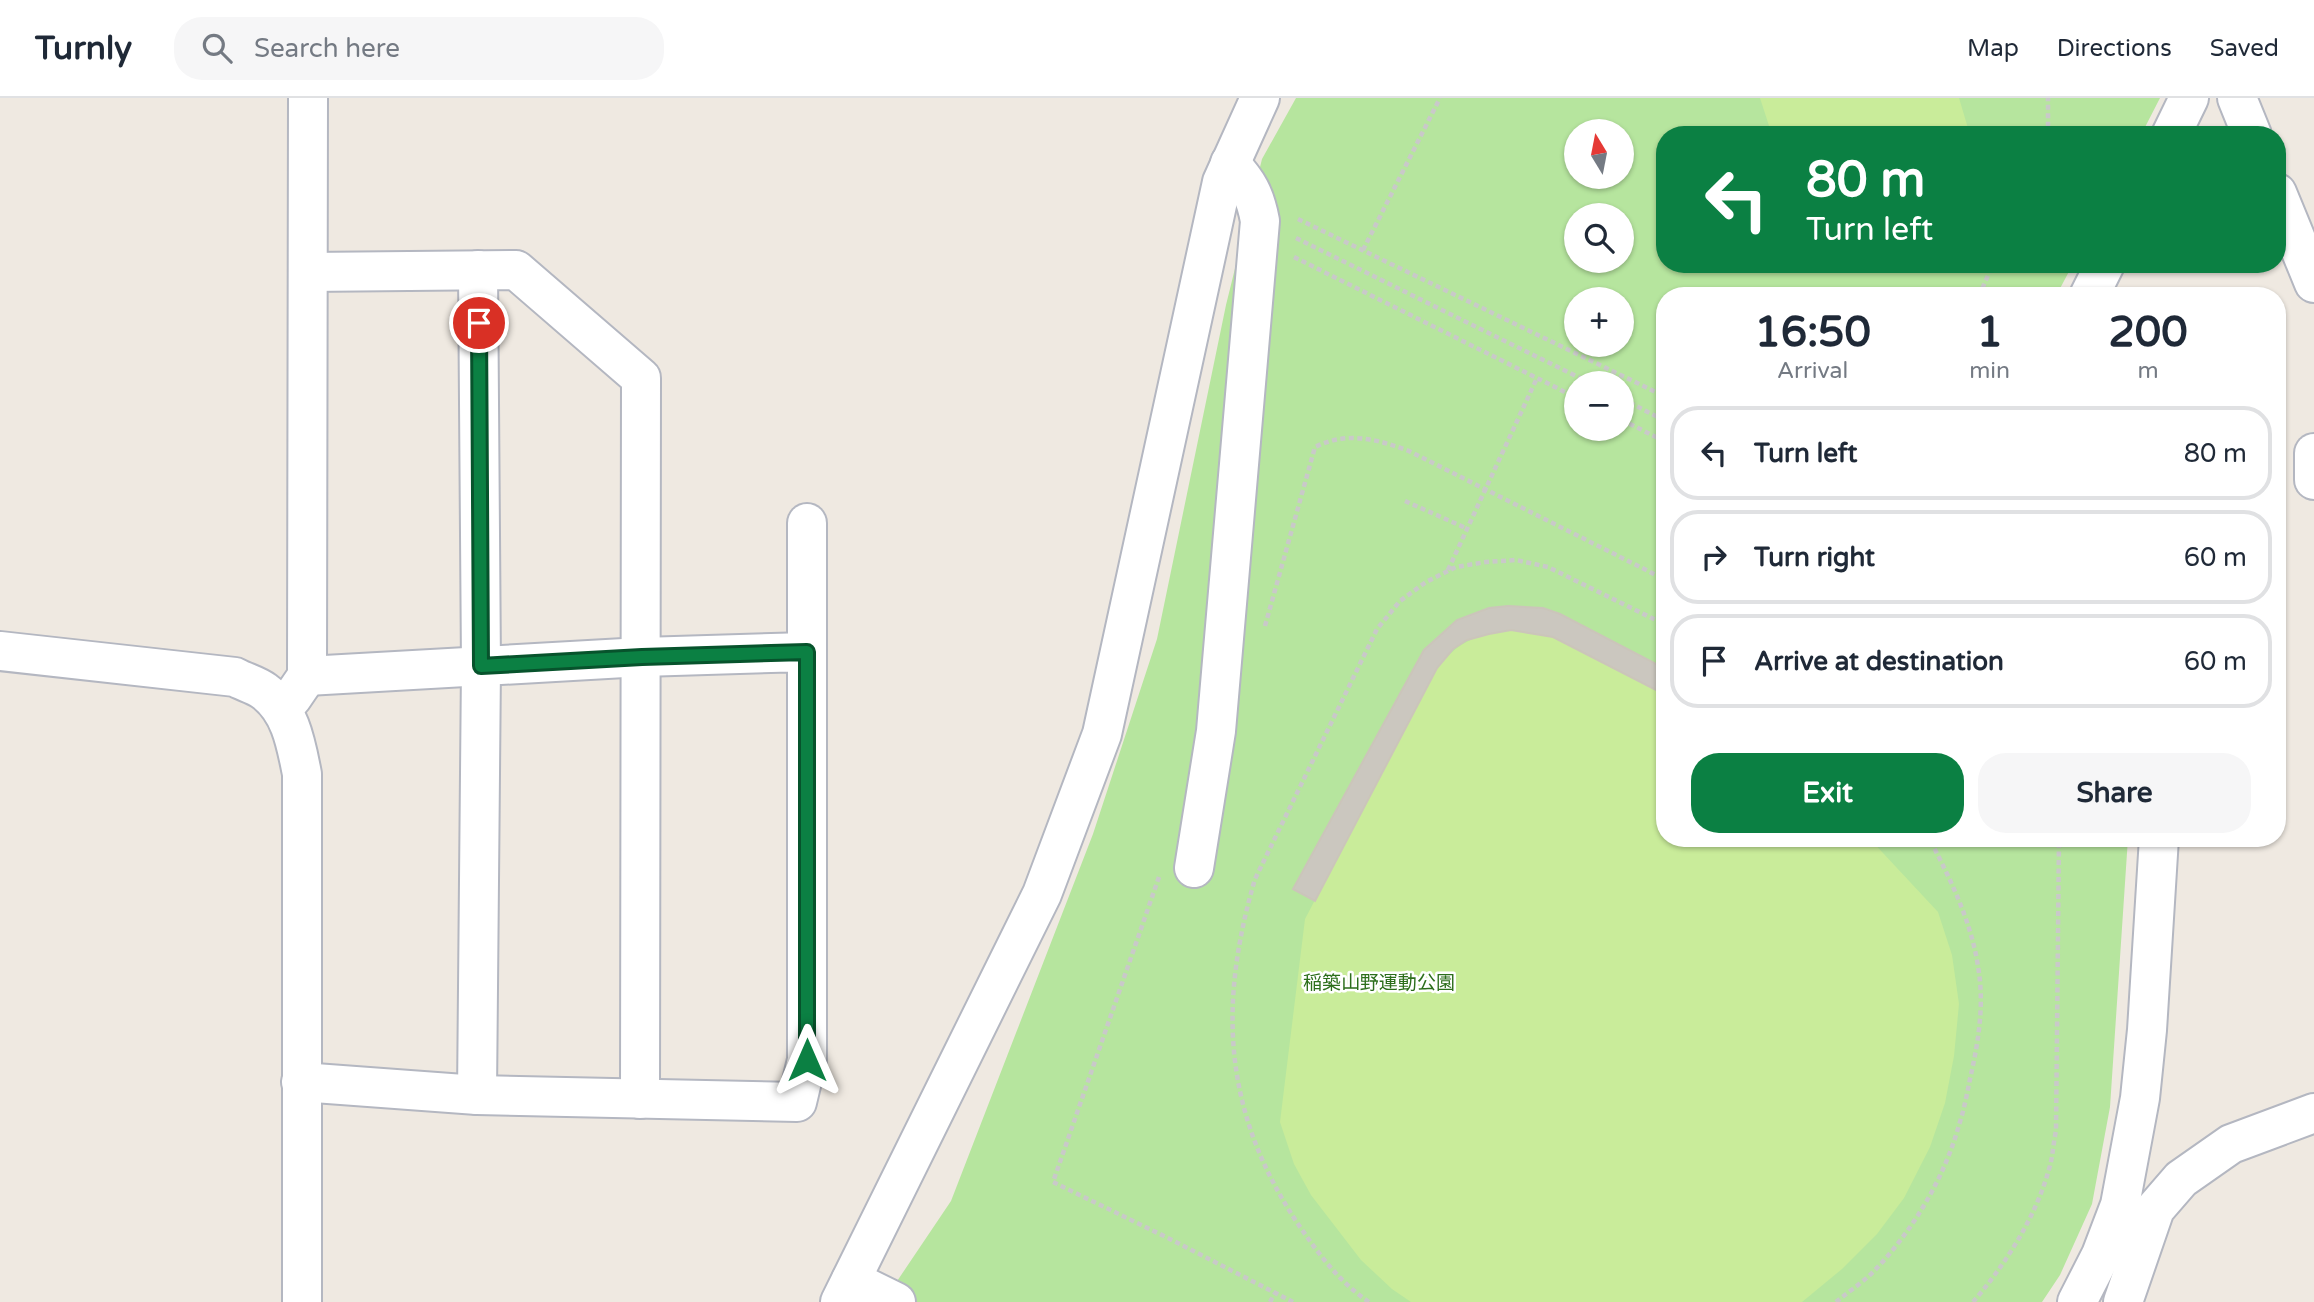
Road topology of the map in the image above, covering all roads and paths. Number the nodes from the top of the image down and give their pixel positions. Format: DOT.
graph roads {
  1 [pos="307,98"];
  2 [pos="1260,98"];
  3 [pos="1440,98"];
  4 [pos="2048,98"];
  5 [pos="2189,98"];
  6 [pos="2237,98"];
  7 [pos="2048,126"];
  8 [pos="2175,126"];
  9 [pos="2248,126"];
  10 [pos="1230,163"];
  11 [pos="2286,215"];
  12 [pos="1258,220"];
  13 [pos="1363,250"];
  14 [pos="478,270"];
  15 [pos="308,272"];
  16 [pos="2314,283"];
  17 [pos="1566,371"];
  18 [pos="1537,378"];
  19 [pos="1564,392"];
  20 [pos="1656,392"];
  21 [pos="1634,405"];
  22 [pos="1656,416"];
  23 [pos="1634,426"];
  24 [pos="1656,437"];
  25 [pos="2314,453"];
  26 [pos="2314,480"];
  27 [pos="1486,490"];
  28 [pos="1405,501"];
  29 [pos="807,523"];
  30 [pos="1468,529"];
  31 [pos="1448,571"];
  32 [pos="1656,575"];
  33 [pos="1656,620"];
  34 [pos="1263,634"];
  35 [pos="0,651"];
  36 [pos="807,652"];
  37 [pos="642,657"];
  38 [pos="481,666"];
  39 [pos="307,676"];
  40 [pos="284,712"];
  41 [pos="1934,847"];
  42 [pos="2059,847"];
  43 [pos="2159,847"];
  44 [pos="1177,870"];
  45 [pos="301,1082"];
  46 [pos="477,1095"];
  47 [pos="640,1099"];
  48 [pos="2314,1113"];
  49 [pos="845,1291"];
  50 [pos="1275,1293"];
  51 [pos="302,1302"];
  52 [pos="895,1302"];
  53 [pos="1270,1302"];
  54 [pos="1293,1302"];
  55 [pos="1369,1302"];
  56 [pos="1836,1302"];
  57 [pos="1973,1302"];
  58 [pos="2077,1302"];
  59 [pos="2123,1302"];
  1 -- 15 [label="street"];
  2 -- 10 [label="street"];
  3 -- 13 [label="path"];
  4 -- 7 [label="path"];
  5 -- 8 [label="street"];
  6 -- 9 [label="street"];
  10 -- 12 [label="street"];
  10 -- 49 [label="street"];
  11 -- 16 [label="street"];
  12 -- 13 [label="path"];
  12 -- 17 [label="path"];
  12 -- 18 [label="path"];
  12 -- 44 [label="street"];
  13 -- 20 [label="path"];
  14 -- 15 [label="street"];
  14 -- 37 [label="street"];
  14 -- 38 [label="street"];
  15 -- 39 [label="street"];
  18 -- 19 [label="path"];
  18 -- 27 [label="path"];
  21 -- 22 [label="path"];
  23 -- 24 [label="path"];
  25 -- 26 [label="street"];
  27 -- 30 [label="path"];
  27 -- 32 [label="path"];
  27 -- 34 [label="path"];
  28 -- 30 [label="path"];
  29 -- 36 [label="street"];
  30 -- 31 [label="path"];
  31 -- 33 [label="path"];
  31 -- 55 [label="path"];
  35 -- 40 [label="street"];
  36 -- 37 [label="street"];
  36 -- 47 [label="street"];
  37 -- 38 [label="street"];
  37 -- 47 [label="street"];
  38 -- 39 [label="street"];
  38 -- 46 [label="street"];
  39 -- 40 [label="street"];
  40 -- 45 [label="street"];
  41 -- 56 [label="path"];
  42 -- 57 [label="path"];
  43 -- 58 [label="street"];
  44 -- 50 [label="path"];
  45 -- 46 [label="street"];
  45 -- 51 [label="street"];
  46 -- 47 [label="street"];
  48 -- 59 [label="street"];
  49 -- 52 [label="street"];
  50 -- 53 [label="path"];
  50 -- 54 [label="path"];
}
